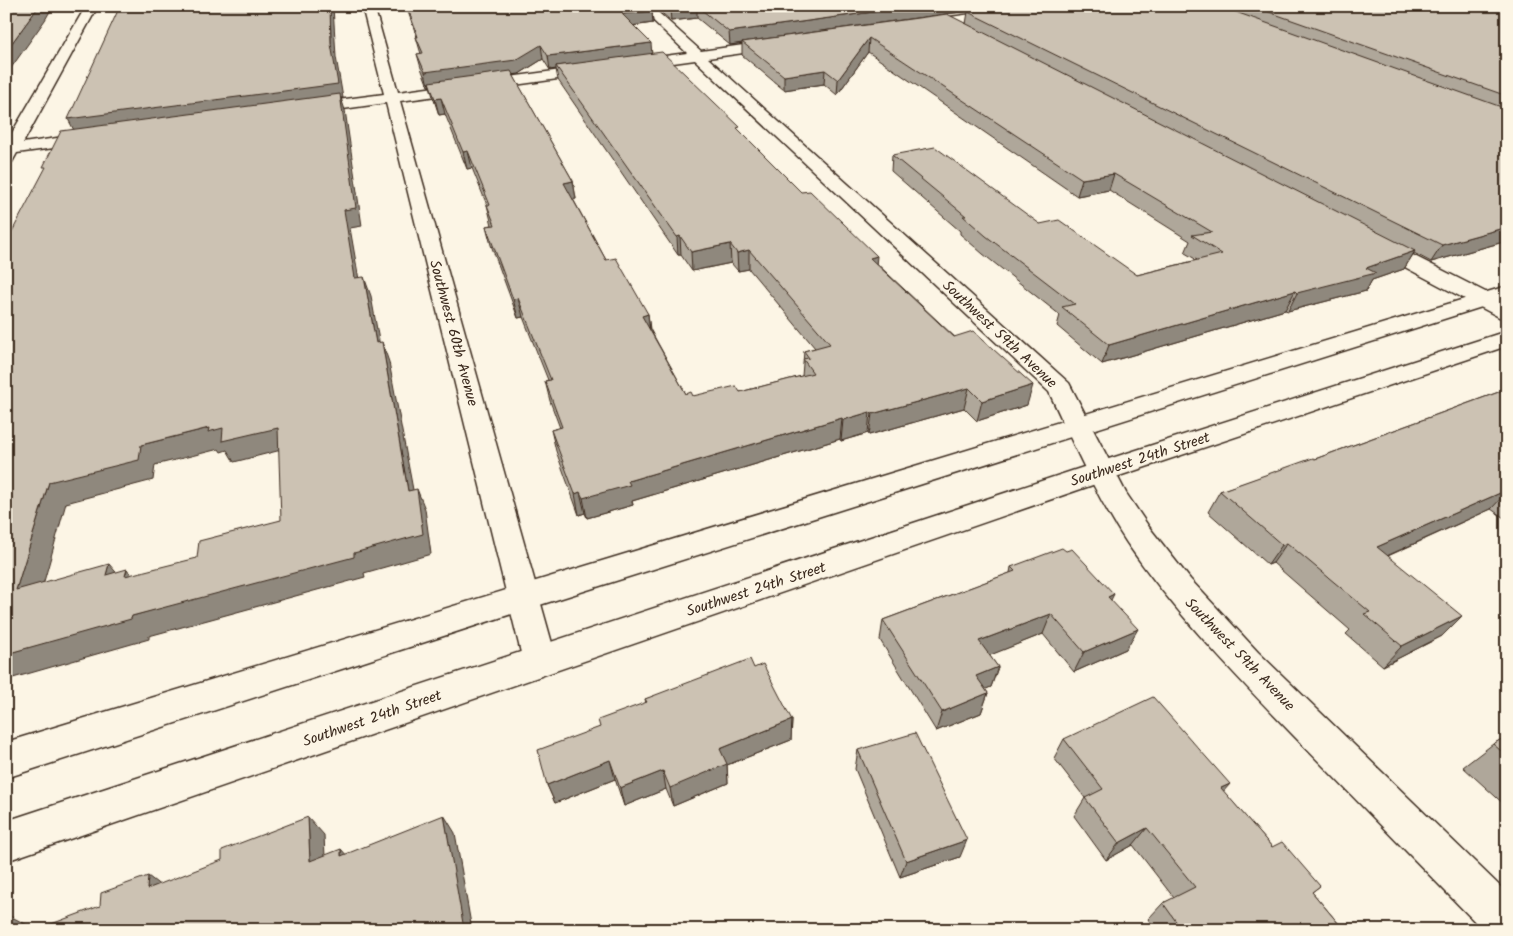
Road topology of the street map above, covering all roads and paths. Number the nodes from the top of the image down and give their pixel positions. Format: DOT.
graph roads {
  1 [pos="92,6"];
  2 [pos="368,6"];
  3 [pos="644,6"];
  4 [pos="1056,6"];
  5 [pos="927,10"];
  6 [pos="948,21"];
  7 [pos="909,26"];
  8 [pos="970,32"];
  9 [pos="790,42"];
  10 [pos="697,55"];
  11 [pos="392,97"];
  12 [pos="293,111"];
  13 [pos="105,136"];
  14 [pos="8,152"];
  15 [pos="1365,238"];
  16 [pos="1507,292"];
  17 [pos="1483,300"];
  18 [pos="1507,312"];
  19 [pos="1507,338"];
  20 [pos="1079,426"];
  21 [pos="1100,472"];
  22 [pos="524,597"];
  23 [pos="540,661"];
  24 [pos="6,760"];
  25 [pos="6,841"];
  26 [pos="1507,923"];
  1 -- 14 [label="street"];
  2 -- 11 [label="street, Southwest 60th Avenue"];
  3 -- 10 [label="street, Southwest 59th Avenue"];
  4 -- 6 [label="street"];
  5 -- 6 [label="street"];
  6 -- 7 [label="street"];
  6 -- 8 [label="street"];
  9 -- 10 [label="street"];
  10 -- 11 [label="street"];
  10 -- 20 [label="street, Southwest 59th Avenue"];
  11 -- 12 [label="street"];
  11 -- 22 [label="street, Southwest 60th Avenue"];
  13 -- 14 [label="street"];
  15 -- 17 [label="street"];
  16 -- 17 [label="street"];
  17 -- 18 [label="street"];
  17 -- 20 [label="street"];
  19 -- 21 [label="street, Southwest 24th Street"];
  20 -- 21 [label="street, Southwest 59th Avenue"];
  20 -- 22 [label="street"];
  21 -- 23 [label="street, Southwest 24th Street"];
  21 -- 26 [label="street, Southwest 59th Avenue"];
  22 -- 23 [label="street, Southwest 60th Avenue"];
  22 -- 24 [label="street"];
  23 -- 25 [label="street, Southwest 24th Street"];
}
